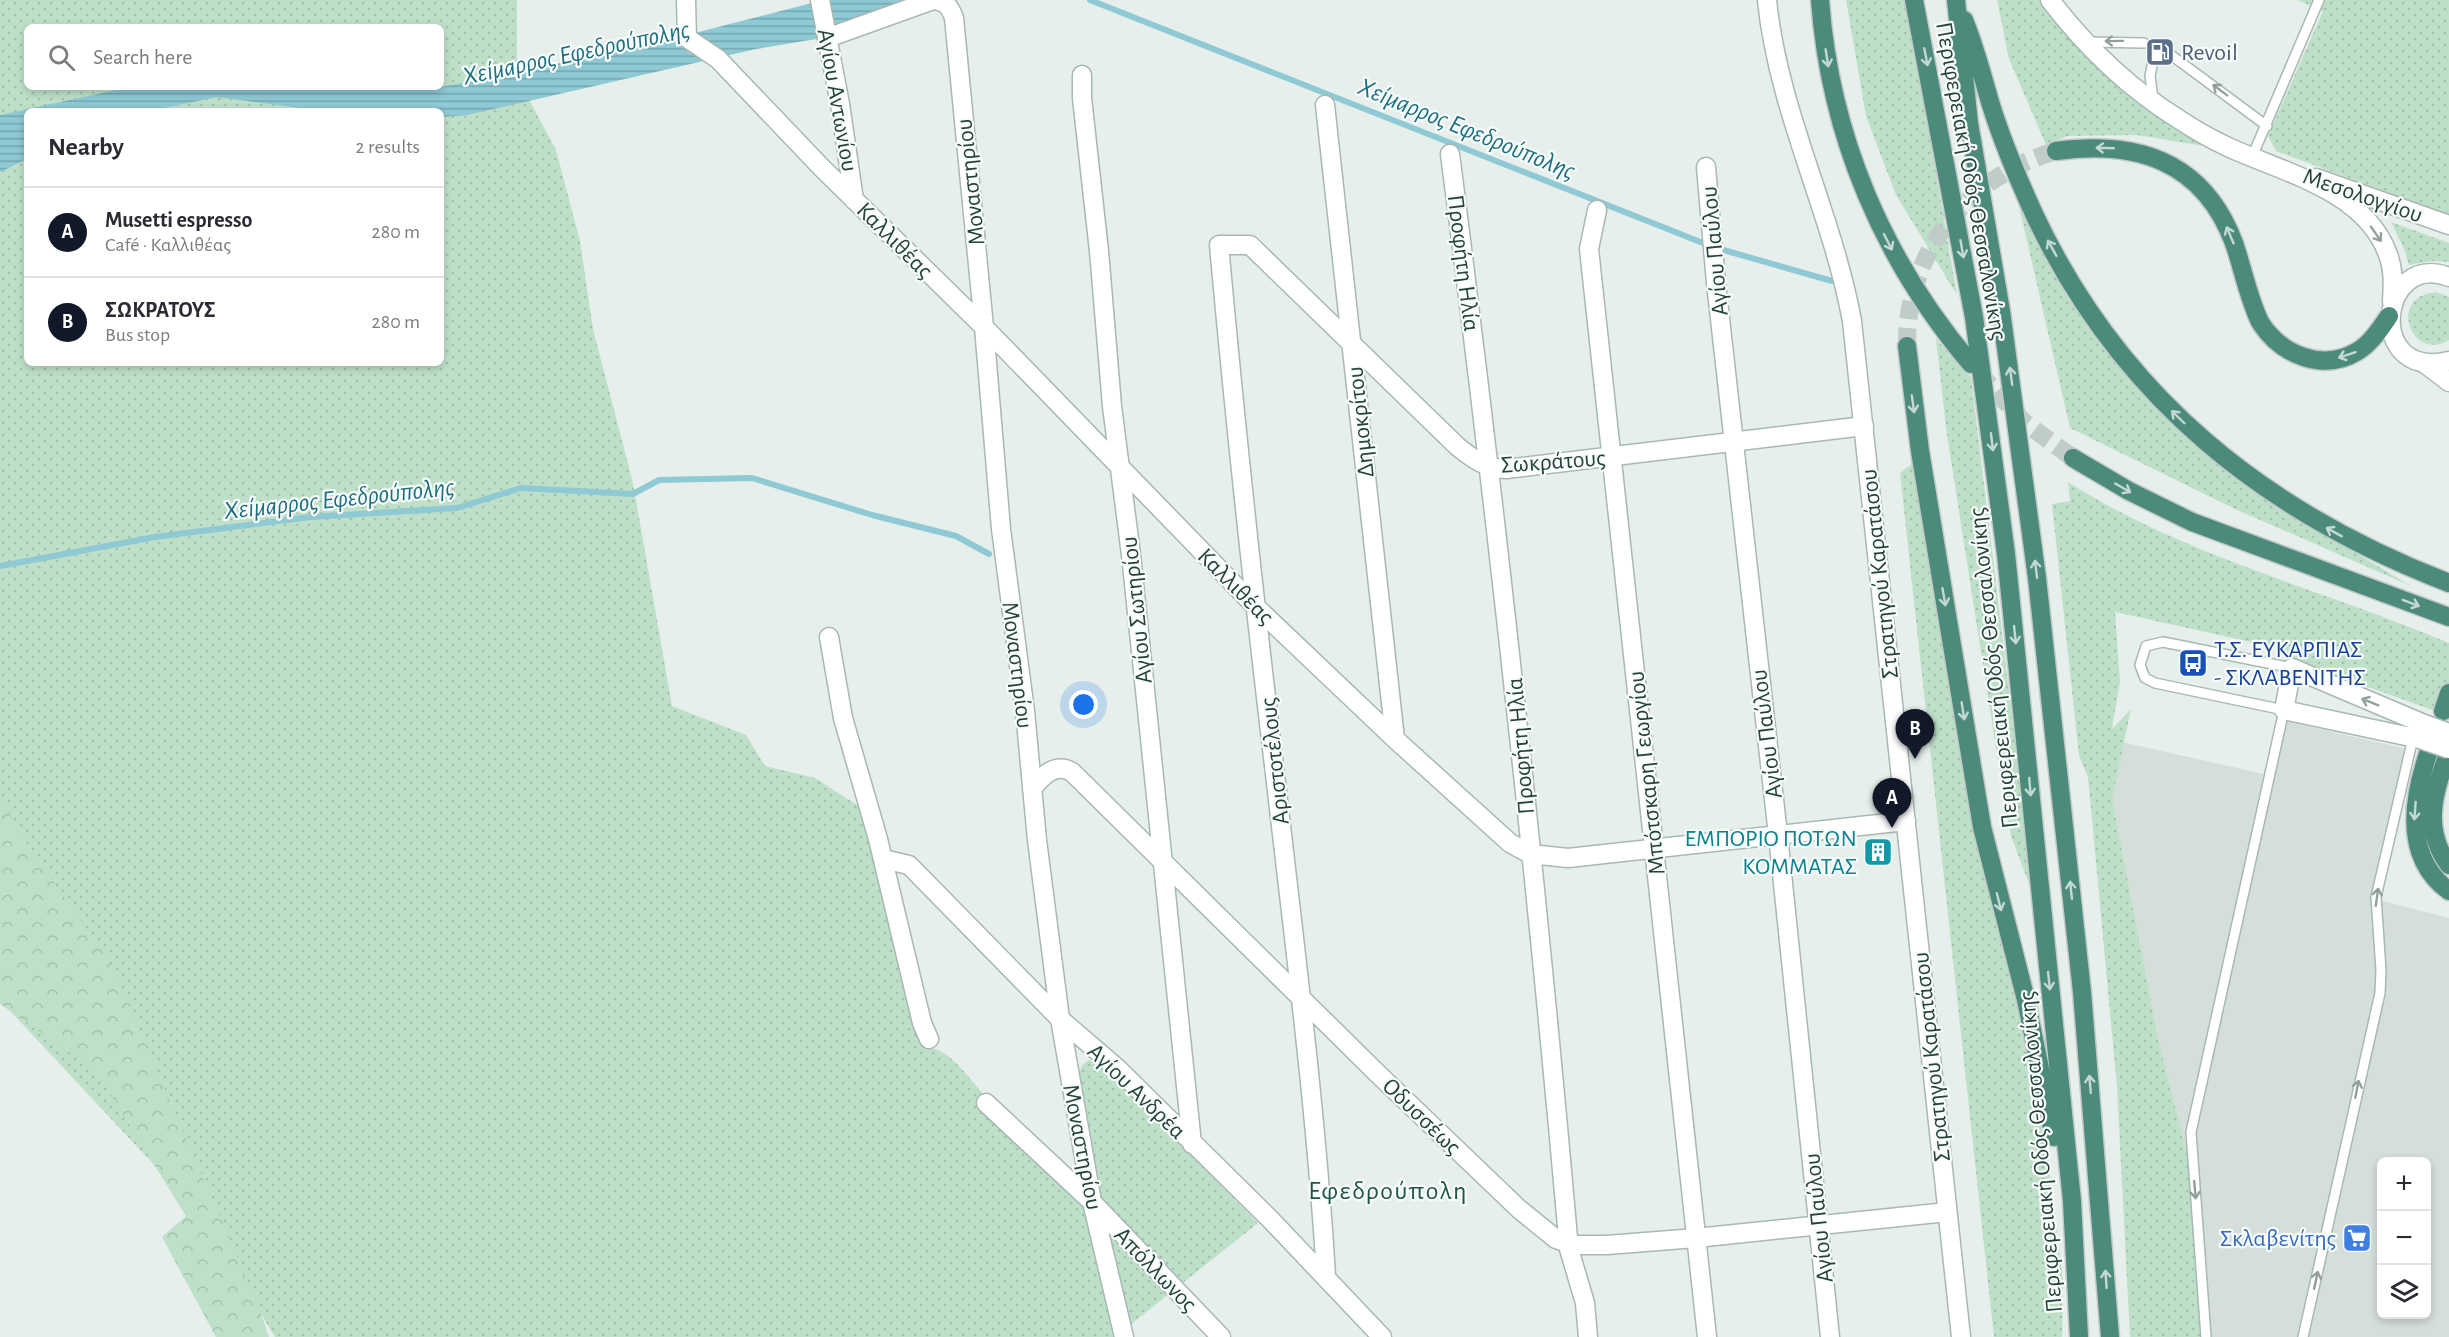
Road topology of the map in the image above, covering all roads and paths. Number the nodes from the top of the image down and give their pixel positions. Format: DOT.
graph roads {
  1 [pos="686,0"];
  2 [pos="820,0"];
  3 [pos="933,0"];
  4 [pos="1767,0"];
  5 [pos="1820,0"];
  6 [pos="1914,0"];
  7 [pos="2050,0"];
  8 [pos="2319,0"];
  9 [pos="1957,2"];
  10 [pos="827,38"];
  11 [pos="2085,42"];
  12 [pos="2144,43"];
  13 [pos="2171,55"];
  14 [pos="2154,56"];
  15 [pos="1082,75"];
  16 [pos="2155,104"];
  17 [pos="1325,105"];
  18 [pos="2267,126"];
  19 [pos="2056,151"];
  20 [pos="1450,154"];
  21 [pos="2252,157"];
  22 [pos="1706,167"];
  23 [pos="2277,167"];
  24 [pos="854,200"];
  25 [pos="1597,210"];
  26 [pos="2449,225"];
  27 [pos="1219,246"];
  28 [pos="2449,278"];
  29 [pos="2390,309"];
  30 [pos="984,327"];
  31 [pos="1352,344"];
  32 [pos="1907,346"];
  33 [pos="2449,361"];
  34 [pos="1971,363"];
  35 [pos="2424,363"];
  36 [pos="2449,382"];
  37 [pos="1864,426"];
  38 [pos="1733,443"];
  39 [pos="1612,457"];
  40 [pos="2073,458"];
  41 [pos="1120,467"];
  42 [pos="1490,467"];
  43 [pos="2394,562"];
  44 [pos="2449,576"];
  45 [pos="2449,583"];
  46 [pos="1256,607"];
  47 [pos="2449,617"];
  48 [pos="829,637"];
  49 [pos="2292,668"];
  50 [pos="2449,693"];
  51 [pos="2284,710"];
  52 [pos="2443,711"];
  53 [pos="2449,733"];
  54 [pos="1395,739"];
  55 [pos="2421,739"];
  56 [pos="2447,755"];
  57 [pos="1032,789"];
  58 [pos="1906,821"];
  59 [pos="1778,835"];
  60 [pos="1654,849"];
  61 [pos="1530,854"];
  62 [pos="883,859"];
  63 [pos="1164,864"];
  64 [pos="2449,865"];
  65 [pos="2449,891"];
  66 [pos="1301,997"];
  67 [pos="1060,1019"];
  68 [pos="928,1039"];
  69 [pos="986,1103"];
  70 [pos="1192,1144"];
  71 [pos="1092,1202"];
  72 [pos="1947,1212"];
  73 [pos="1818,1225"];
  74 [pos="1696,1238"];
  75 [pos="2073,1240"];
  76 [pos="1568,1244"];
  77 [pos="1326,1276"];
  78 [pos="1124,1337"];
  79 [pos="1221,1337"];
  80 [pos="1382,1337"];
  81 [pos="1588,1337"];
  82 [pos="1707,1337"];
  83 [pos="1830,1337"];
  84 [pos="1961,1337"];
  85 [pos="2079,1337"];
  86 [pos="2110,1337"];
  87 [pos="2206,1337"];
  88 [pos="2303,1337"];
  1 -- 24 [label="street, Καλλιθέας"];
  2 -- 10 [label="street, Αγίου Αντωνίου"];
  3 -- 10 [label="street, Μοναστηρίου"];
  3 -- 30 [label="street, Μοναστηρίου"];
  4 -- 37 [label="street, Στρατηγού Καρατάσου"];
  5 -- 34 [label="highway, one-way"];
  6 -- 75 [label="highway, Περιφερειακή Οδός Θεσσαλονίκης, one-way"];
  7 -- 11 [label="street, Μεσολογγίου"];
  8 -- 18 [label="lane"];
  43 -- 9 [label="highway, one-way"];
  86 -- 9 [label="highway, Περιφερειακή Οδός Θεσσαλονίκης, one-way"];
  10 -- 24 [label="street, Αγίου Αντωνίου"];
  12 -- 11 [label="lane, one-way"];
  11 -- 16 [label="street, Μεσολογγίου"];
  18 -- 13 [label="lane, one-way"];
  14 -- 16 [label="lane"];
  15 -- 41 [label="street, Αγίου Σωτηρίου"];
  16 -- 21 [label="street, Μεσολογγίου"];
  17 -- 31 [label="street, Δημοκρίτου"];
  18 -- 21 [label="lane"];
  29 -- 19 [label="highway, one-way"];
  20 -- 42 [label="street, Προφήτη Ηλία"];
  21 -- 23 [label="street, Μεσολογγίου"];
  22 -- 38 [label="street, Αγίου Παύλου"];
  23 -- 26 [label="street, Μεσολογγίου"];
  23 -- 29 [label="street, Μεσολογγίου, one-way"];
  24 -- 30 [label="street, Καλλιθέας"];
  25 -- 39 [label="street, Μπότσκαρη Γεωργίου"];
  27 -- 31 [label="street, Σωκράτους"];
  27 -- 46 [label="street, Αριστοτέλους"];
  28 -- 29 [label="street"];
  29 -- 35 [label="street, Μεσολογγίου"];
  30 -- 41 [label="street, Καλλιθέας"];
  30 -- 57 [label="street, Μοναστηρίου"];
  31 -- 42 [label="street, Σωκράτους"];
  31 -- 54 [label="street, Δημοκρίτου"];
  32 -- 75 [label="highway, one-way"];
  33 -- 35 [label="street"];
  35 -- 36 [label="street, Μεσολογγίου"];
  37 -- 38 [label="street, Σωκράτους"];
  37 -- 58 [label="street, Στρατηγού Καρατάσου"];
  38 -- 39 [label="street, Σωκράτους"];
  38 -- 59 [label="street, Αγίου Παύλου"];
  39 -- 42 [label="street, Σωκράτους"];
  39 -- 60 [label="street, Μπότσκαρη Γεωργίου"];
  40 -- 47 [label="highway, one-way"];
  41 -- 46 [label="street, Καλλιθέας"];
  41 -- 63 [label="street, Αγίου Σωτηρίου"];
  42 -- 61 [label="street, Προφήτη Ηλία"];
  43 -- 44 [label="highway"];
  43 -- 45 [label="highway"];
  46 -- 54 [label="street, Καλλιθέας"];
  46 -- 66 [label="street, Αριστοτέλους"];
  48 -- 62 [label="street"];
  49 -- 51 [label="street"];
  49 -- 51 [label="lane"];
  55 -- 49 [label="street, one-way"];
  50 -- 52 [label="highway"];
  51 -- 55 [label="street"];
  51 -- 87 [label="lane, one-way"];
  53 -- 55 [label="street, bridge"];
  54 -- 61 [label="street, Καλλιθέας"];
  55 -- 56 [label="street, bridge"];
  55 -- 65 [label="highway, one-way"];
  88 -- 55 [label="lane, one-way"];
  56 -- 64 [label="highway"];
  57 -- 63 [label="street, Οδυσσέως"];
  57 -- 67 [label="street, Μοναστηρίου"];
  58 -- 59 [label="street, Καλλιθέας"];
  58 -- 72 [label="street, Στρατηγού Καρατάσου"];
  59 -- 60 [label="street, Καλλιθέας"];
  59 -- 73 [label="street, Αγίου Παύλου"];
  60 -- 61 [label="street, Καλλιθέας"];
  60 -- 74 [label="street, Μπότσκαρη Γεωργίου"];
  61 -- 76 [label="street, Προφήτη Ηλία"];
  62 -- 67 [label="street, Αγίου Ανδρέα"];
  62 -- 68 [label="street"];
  63 -- 66 [label="street, Οδυσσέως"];
  63 -- 70 [label="street, Αγίου Σωτηρίου"];
  66 -- 76 [label="street, Οδυσσέως"];
  66 -- 77 [label="street, Αριστοτέλους"];
  67 -- 70 [label="street, Αγίου Ανδρέα"];
  67 -- 71 [label="street, Μοναστηρίου"];
  69 -- 71 [label="street, Απόλλωνος"];
  70 -- 77 [label="street, Αγίου Ανδρέα"];
  71 -- 78 [label="street, Μοναστηρίου"];
  71 -- 79 [label="street, Απόλλωνος"];
  72 -- 73 [label="street, Οδυσσέως"];
  72 -- 84 [label="street, Στρατηγού Καρατάσου"];
  73 -- 74 [label="street, Οδυσσέως"];
  73 -- 83 [label="street, Αγίου Παύλου"];
  74 -- 76 [label="street, Οδυσσέως"];
  74 -- 82 [label="street, Μπότσκαρη Γεωργίου"];
  75 -- 85 [label="highway, Περιφερειακή Οδός Θεσσαλονίκης"];
  76 -- 81 [label="street, Προφήτη Ηλία"];
  77 -- 80 [label="street, Αγίου Ανδρέα"];
}
